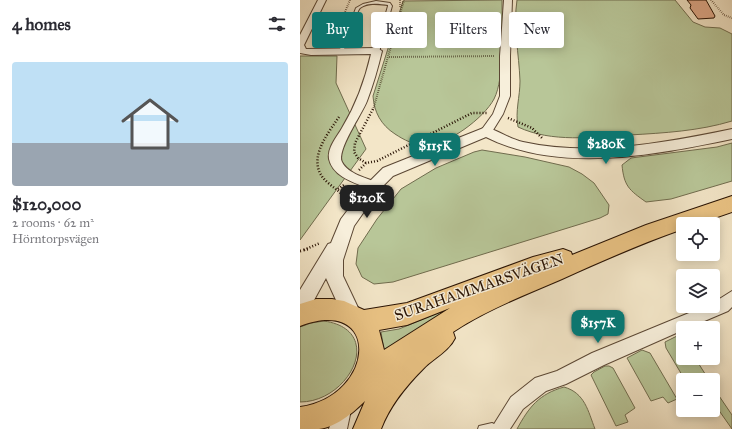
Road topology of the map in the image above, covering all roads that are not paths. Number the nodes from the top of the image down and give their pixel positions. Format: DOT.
graph roads {
  1 [pos="322,0"];
  2 [pos="508,0"];
  3 [pos="300,45"];
  4 [pos="378,51"];
  5 [pos="341,52"];
  6 [pos="486,132"];
  7 [pos="732,134"];
  8 [pos="374,186"];
  9 [pos="732,204"];
  10 [pos="340,241"];
  11 [pos="621,244"];
  12 [pos="732,298"];
  13 [pos="300,307"];
  14 [pos="300,315"];
  15 [pos="356,317"];
  16 [pos="350,397"];
  17 [pos="300,420"];
  18 [pos="338,429"];
  19 [pos="367,429"];
  20 [pos="482,429"];
  21 [pos="495,429"];
  22 [pos="500,429"];
  1 -- 3 [label="street"];
  2 -- 6 [label="street"];
  3 -- 5 [label="street"];
  4 -- 5 [label="street"];
  4 -- 5 [label="lane"];
  4 -- 8 [label="street"];
  6 -- 7 [label="street"];
  6 -- 8 [label="street"];
  8 -- 10 [label="street"];
  9 -- 11 [label="main road, SURAHAMMARSVÄGEN"];
  10 -- 13 [label="street"];
  10 -- 15 [label="street"];
  11 -- 15 [label="main road, SURAHAMMARSVÄGEN"];
  11 -- 16 [label="main road, SURAHAMMARSVÄGEN"];
  11 -- 19 [label="main road"];
  12 -- 22 [label="street"];
  14 -- 15 [label="main road"];
  15 -- 16 [label="main road"];
  16 -- 17 [label="main road"];
  16 -- 18 [label="street"];
  20 -- 21 [label="lane"];
}
